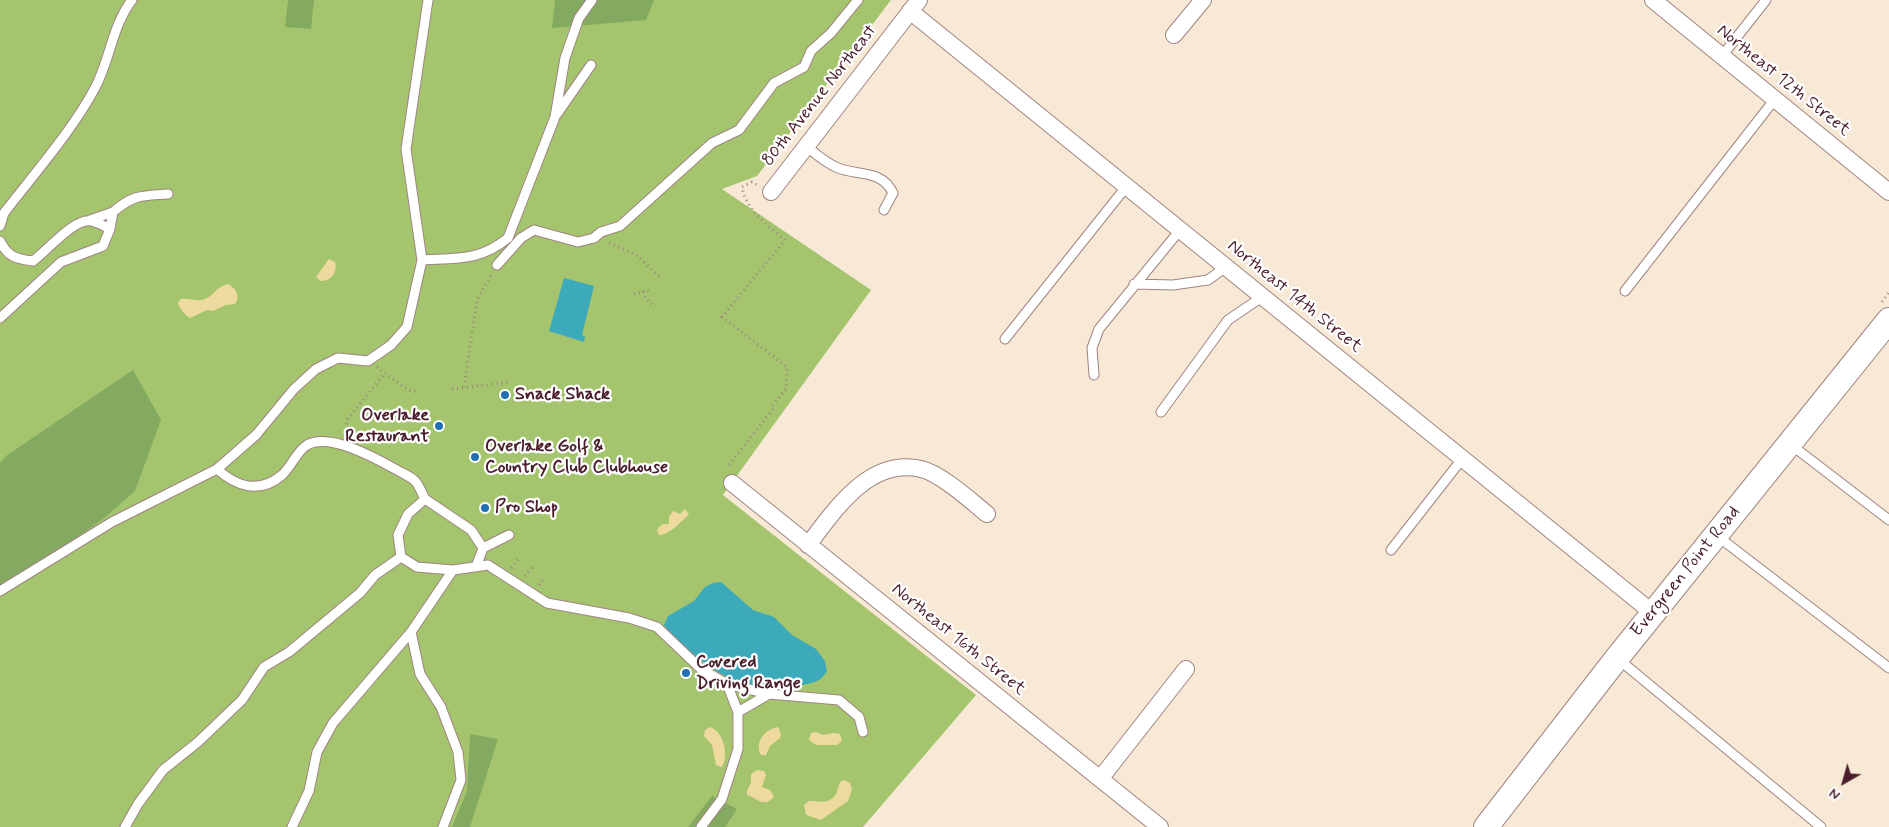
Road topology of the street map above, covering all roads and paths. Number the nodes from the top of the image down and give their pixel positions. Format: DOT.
graph roads {
  1 [pos="132,0"];
  2 [pos="428,0"];
  3 [pos="592,0"];
  4 [pos="858,0"];
  5 [pos="1203,0"];
  6 [pos="1653,0"];
  7 [pos="1766,0"];
  8 [pos="914,6"];
  9 [pos="1174,35"];
  10 [pos="1722,56"];
  11 [pos="592,65"];
  12 [pos="1775,99"];
  13 [pos="556,117"];
  14 [pos="806,146"];
  15 [pos="1126,186"];
  16 [pos="771,192"];
  17 [pos="1889,192"];
  18 [pos="168,194"];
  19 [pos="884,210"];
  20 [pos="113,212"];
  21 [pos="90,220"];
  22 [pos="0,226"];
  23 [pos="110,229"];
  24 [pos="1180,230"];
  25 [pos="594,238"];
  26 [pos="0,241"];
  27 [pos="496,247"];
  28 [pos="422,260"];
  29 [pos="497,265"];
  30 [pos="1226,267"];
  31 [pos="660,277"];
  32 [pos="1134,284"];
  33 [pos="644,291"];
  34 [pos="1625,291"];
  35 [pos="650,292"];
  36 [pos="634,294"];
  37 [pos="1262,297"];
  38 [pos="655,307"];
  39 [pos="0,318"];
  40 [pos="1886,330"];
  41 [pos="1005,339"];
  42 [pos="368,361"];
  43 [pos="384,373"];
  44 [pos="1094,375"];
  45 [pos="510,382"];
  46 [pos="464,388"];
  47 [pos="452,389"];
  48 [pos="418,392"];
  49 [pos="1161,412"];
  50 [pos="1790,444"];
  51 [pos="361,452"];
  52 [pos="1462,458"];
  53 [pos="729,465"];
  54 [pos="217,469"];
  55 [pos="732,483"];
  56 [pos="426,500"];
  57 [pos="987,514"];
  58 [pos="1889,520"];
  59 [pos="509,535"];
  60 [pos="1716,535"];
  61 [pos="808,545"];
  62 [pos="483,548"];
  63 [pos="1391,550"];
  64 [pos="401,557"];
  65 [pos="520,557"];
  66 [pos="476,567"];
  67 [pos="512,567"];
  68 [pos="532,567"];
  69 [pos="453,570"];
  70 [pos="524,577"];
  71 [pos="545,577"];
  72 [pos="537,587"];
  73 [pos="0,591"];
  74 [pos="1653,613"];
  75 [pos="411,632"];
  76 [pos="1617,658"];
  77 [pos="1889,668"];
  78 [pos="1186,669"];
  79 [pos="727,684"];
  80 [pos="769,694"];
  81 [pos="738,712"];
  82 [pos="863,732"];
  83 [pos="1100,779"];
  84 [pos="125,827"];
  85 [pos="292,827"];
  86 [pos="443,827"];
  87 [pos="701,827"];
  88 [pos="1160,827"];
  89 [pos="1486,827"];
  90 [pos="1821,827"];
  1 -- 22 [label="lane"];
  2 -- 28 [label="lane"];
  3 -- 13 [label="lane"];
  4 -- 25 [label="lane"];
  5 -- 9 [label="street"];
  6 -- 10 [label="street, Northeast 12th Street"];
  7 -- 10 [label="lane"];
  8 -- 14 [label="street, 80th Avenue Northeast"];
  8 -- 15 [label="street, Northeast 14th Street"];
  10 -- 12 [label="street, Northeast 12th Street"];
  11 -- 13 [label="lane"];
  12 -- 17 [label="street, Northeast 12th Street"];
  12 -- 34 [label="lane"];
  13 -- 27 [label="lane"];
  14 -- 16 [label="street, 80th Avenue Northeast"];
  14 -- 19 [label="lane"];
  15 -- 24 [label="street, Northeast 14th Street"];
  15 -- 41 [label="lane"];
  16 -- 53 [label="path"];
  18 -- 20 [label="lane"];
  20 -- 21 [label="lane"];
  20 -- 23 [label="lane"];
  21 -- 23 [label="lane"];
  21 -- 26 [label="lane"];
  23 -- 39 [label="lane"];
  24 -- 30 [label="street, Northeast 14th Street"];
  24 -- 32 [label="lane"];
  25 -- 29 [label="lane"];
  25 -- 31 [label="path"];
  27 -- 28 [label="lane"];
  27 -- 29 [label="lane"];
  28 -- 42 [label="lane"];
  29 -- 46 [label="path"];
  30 -- 32 [label="lane"];
  30 -- 37 [label="street, Northeast 14th Street"];
  32 -- 44 [label="lane"];
  33 -- 35 [label="path"];
  33 -- 36 [label="path"];
  33 -- 38 [label="path"];
  37 -- 49 [label="lane"];
  37 -- 52 [label="street, Northeast 14th Street"];
  40 -- 50 [label="street, Evergreen Point Road"];
  42 -- 43 [label="path"];
  42 -- 54 [label="lane"];
  43 -- 48 [label="path"];
  43 -- 51 [label="path"];
  45 -- 46 [label="path"];
  46 -- 47 [label="path"];
  50 -- 58 [label="lane"];
  50 -- 60 [label="street, Evergreen Point Road"];
  51 -- 54 [label="lane"];
  51 -- 56 [label="lane"];
  52 -- 63 [label="lane"];
  52 -- 74 [label="street, Northeast 14th Street"];
  54 -- 73 [label="lane"];
  55 -- 61 [label="street, Northeast 16th Street"];
  56 -- 62 [label="lane"];
  56 -- 64 [label="lane"];
  57 -- 61 [label="street"];
  59 -- 62 [label="lane"];
  60 -- 74 [label="street, Evergreen Point Road"];
  60 -- 77 [label="lane"];
  61 -- 83 [label="street, Northeast 16th Street"];
  62 -- 66 [label="lane"];
  64 -- 69 [label="lane"];
  64 -- 84 [label="lane"];
  65 -- 67 [label="path"];
  66 -- 69 [label="lane"];
  66 -- 79 [label="lane"];
  68 -- 70 [label="path"];
  69 -- 75 [label="lane"];
  71 -- 72 [label="path"];
  74 -- 76 [label="street, Evergreen Point Road"];
  75 -- 85 [label="lane"];
  75 -- 86 [label="lane"];
  76 -- 89 [label="street, Evergreen Point Road"];
  76 -- 90 [label="lane"];
  78 -- 83 [label="street"];
  79 -- 80 [label="lane"];
  79 -- 81 [label="lane"];
  80 -- 81 [label="lane"];
  80 -- 82 [label="lane"];
  81 -- 87 [label="lane"];
  83 -- 88 [label="street, Northeast 16th Street"];
}
